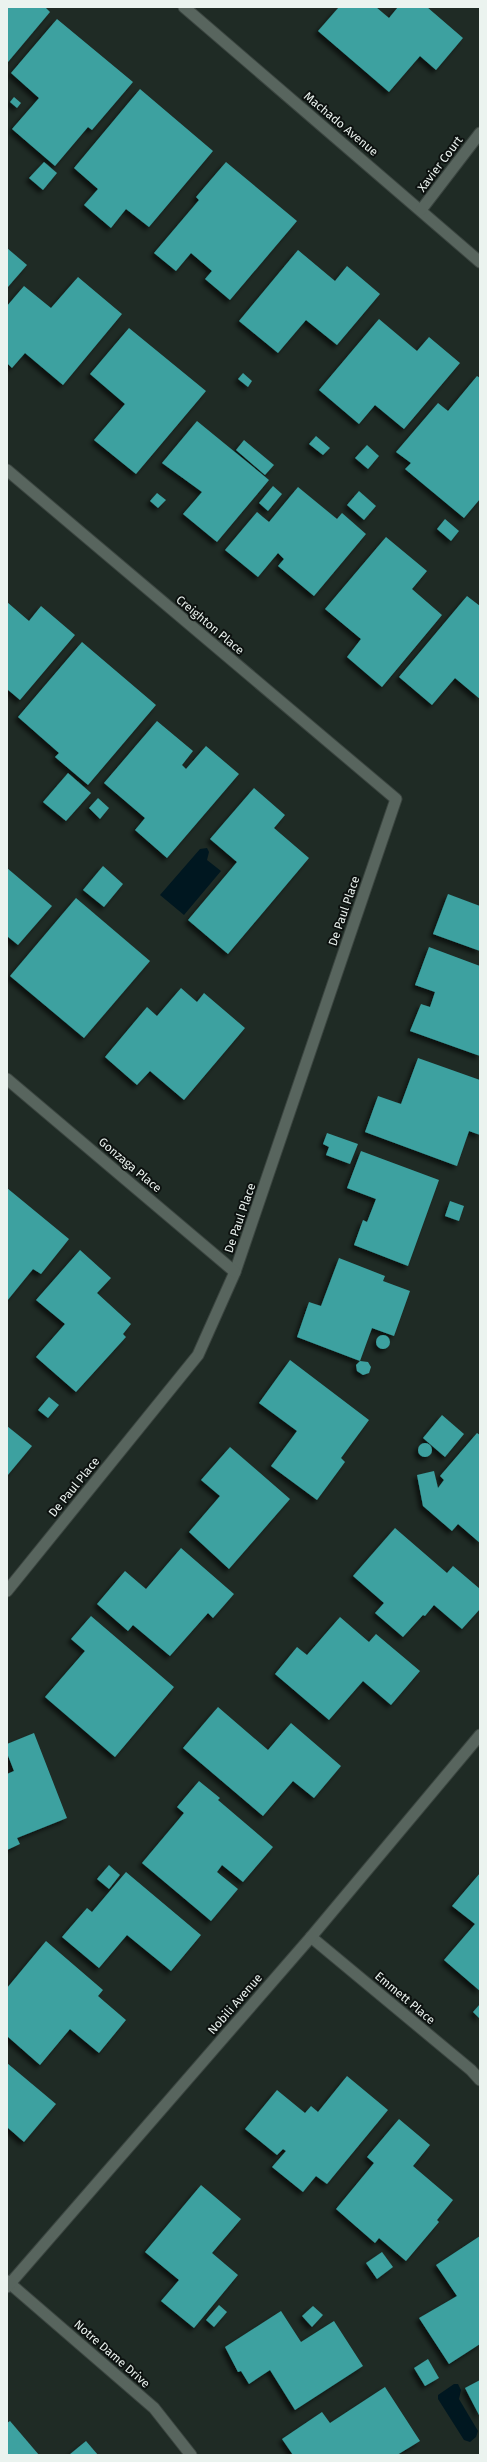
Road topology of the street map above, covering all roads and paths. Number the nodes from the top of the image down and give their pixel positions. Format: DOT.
graph roads {
  1 [pos="184,7"];
  2 [pos="480,133"];
  3 [pos="421,210"];
  4 [pos="480,262"];
  5 [pos="7,470"];
  6 [pos="396,799"];
  7 [pos="7,1079"];
  8 [pos="235,1272"];
  9 [pos="7,1591"];
  10 [pos="480,1735"];
  11 [pos="311,1937"];
  12 [pos="480,2080"];
  13 [pos="8,2284"];
  14 [pos="191,2455"];
  1 -- 3 [label="street, Machado Avenue"];
  2 -- 3 [label="street, Xavier Court"];
  3 -- 4 [label="street, Machado Avenue"];
  5 -- 6 [label="street, Creighton Place"];
  6 -- 8 [label="street, De Paul Place"];
  7 -- 8 [label="street, Gonzaga Place"];
  8 -- 9 [label="street, De Paul Place"];
  10 -- 11 [label="street, Nobili Avenue"];
  11 -- 12 [label="street, Emmett Place"];
  11 -- 13 [label="street, Nobili Avenue"];
  13 -- 14 [label="street, Notre Dame Drive"];
}
